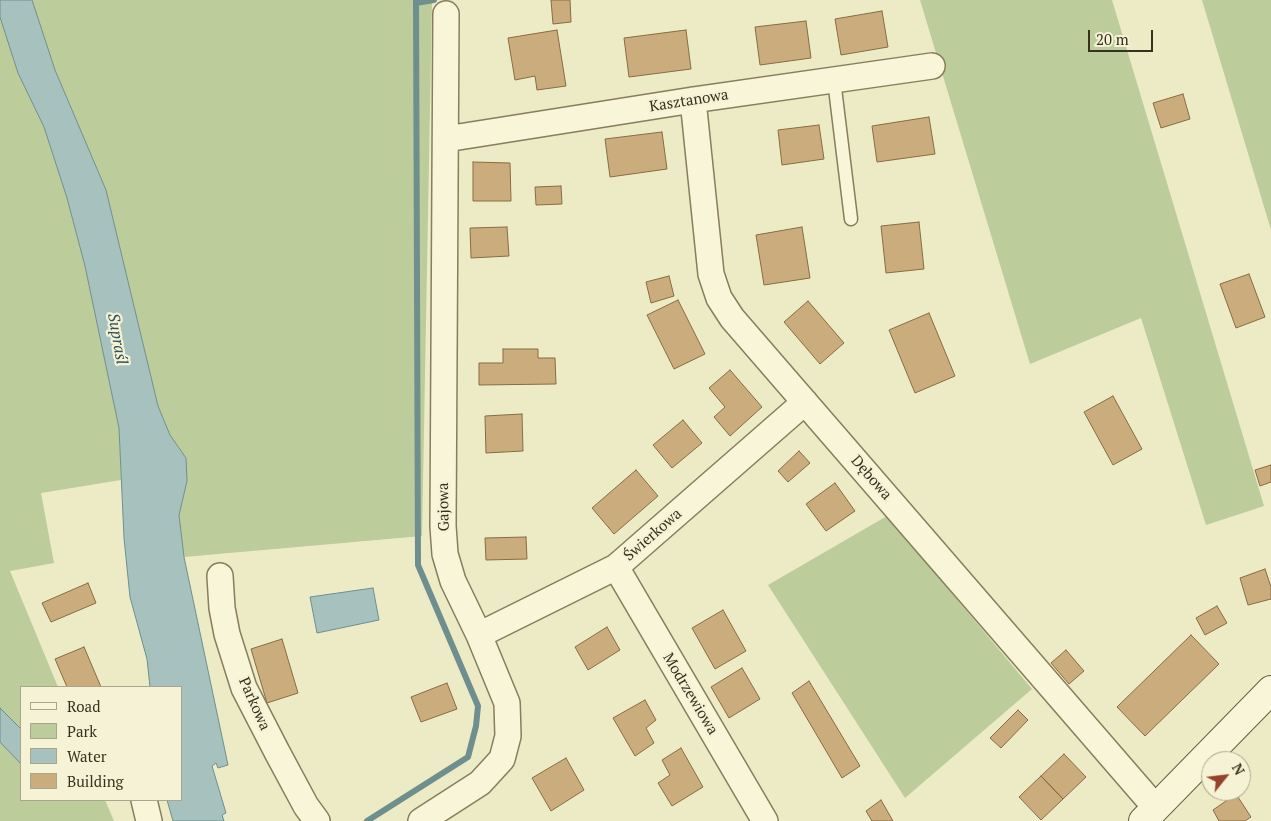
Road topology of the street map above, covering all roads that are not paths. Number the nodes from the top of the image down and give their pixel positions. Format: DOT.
graph roads {
  1 [pos="446,14"];
  2 [pos="932,66"];
  3 [pos="834,80"];
  4 [pos="693,100"];
  5 [pos="446,139"];
  6 [pos="851,219"];
  7 [pos="805,402"];
  8 [pos="616,567"];
  9 [pos="220,576"];
  10 [pos="479,635"];
  11 [pos="1271,690"];
  12 [pos="144,801"];
  13 [pos="1150,814"];
  14 [pos="149,821"];
  15 [pos="317,821"];
  16 [pos="421,821"];
  17 [pos="765,821"];
  1 -- 5 [label="street, Gajowa"];
  2 -- 3 [label="street, Kasztanowa"];
  3 -- 4 [label="street, Kasztanowa"];
  3 -- 6 [label="lane"];
  4 -- 5 [label="street, Kasztanowa"];
  4 -- 7 [label="street, Dębowa"];
  5 -- 10 [label="street, Gajowa"];
  7 -- 8 [label="street, Świerkowa"];
  7 -- 13 [label="street, Dębowa"];
  8 -- 10 [label="street, Świerkowa"];
  8 -- 17 [label="street, Modrzewiowa"];
  9 -- 15 [label="street, Parkowa"];
  10 -- 16 [label="street, Gajowa"];
  11 -- 13 [label="street"];
  12 -- 14 [label="street"];
}
